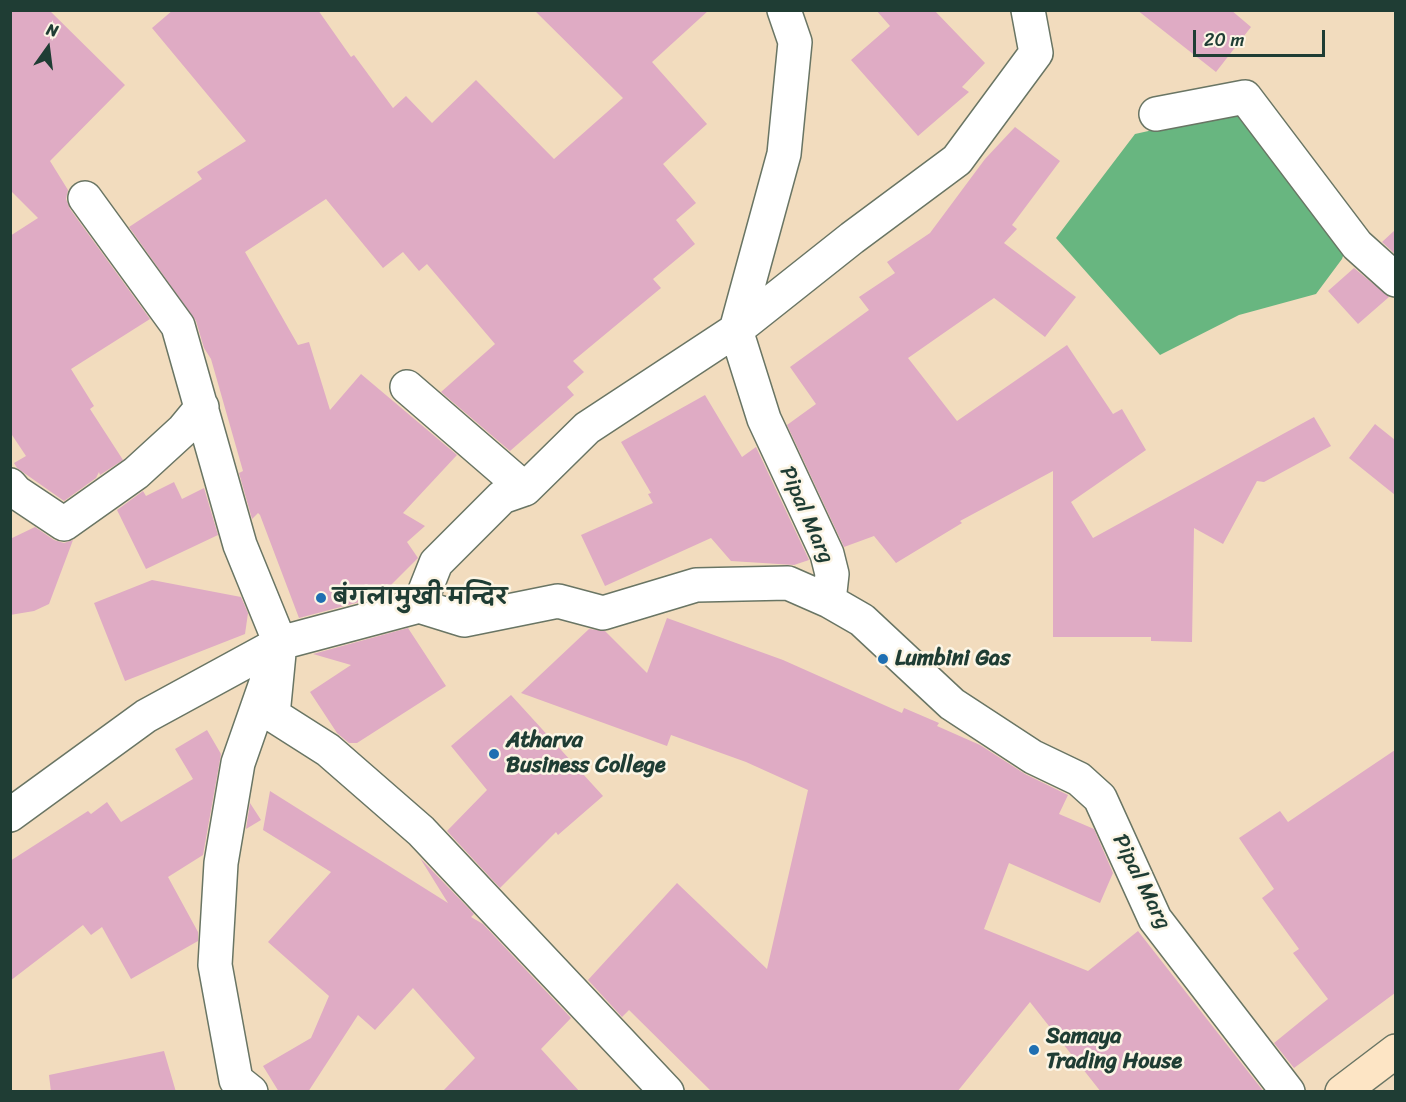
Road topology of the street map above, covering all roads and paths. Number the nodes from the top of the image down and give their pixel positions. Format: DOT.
graph roads {
  1 [pos="784,10"];
  2 [pos="1028,10"];
  3 [pos="1156,114"];
  4 [pos="85,198"];
  5 [pos="1395,280"];
  6 [pos="736,330"];
  7 [pos="407,387"];
  8 [pos="202,407"];
  9 [pos="10,485"];
  10 [pos="525,489"];
  11 [pos="829,602"];
  12 [pos="419,606"];
  13 [pos="280,643"];
  14 [pos="10,815"];
  15 [pos="1395,1051"];
  16 [pos="251,1092"];
  17 [pos="667,1092"];
  18 [pos="1288,1092"];
  19 [pos="1342,1092"];
  1 -- 6 [label="street"];
  2 -- 6 [label="street"];
  3 -- 5 [label="street"];
  4 -- 8 [label="street"];
  6 -- 10 [label="street"];
  6 -- 11 [label="street, Pipal Marg"];
  7 -- 10 [label="street"];
  8 -- 9 [label="street"];
  8 -- 13 [label="street"];
  10 -- 12 [label="street"];
  11 -- 12 [label="street"];
  11 -- 18 [label="street, Pipal Marg"];
  12 -- 13 [label="street"];
  13 -- 14 [label="street"];
  13 -- 16 [label="street"];
  13 -- 17 [label="street"];
  15 -- 19 [label="main road"];
}
